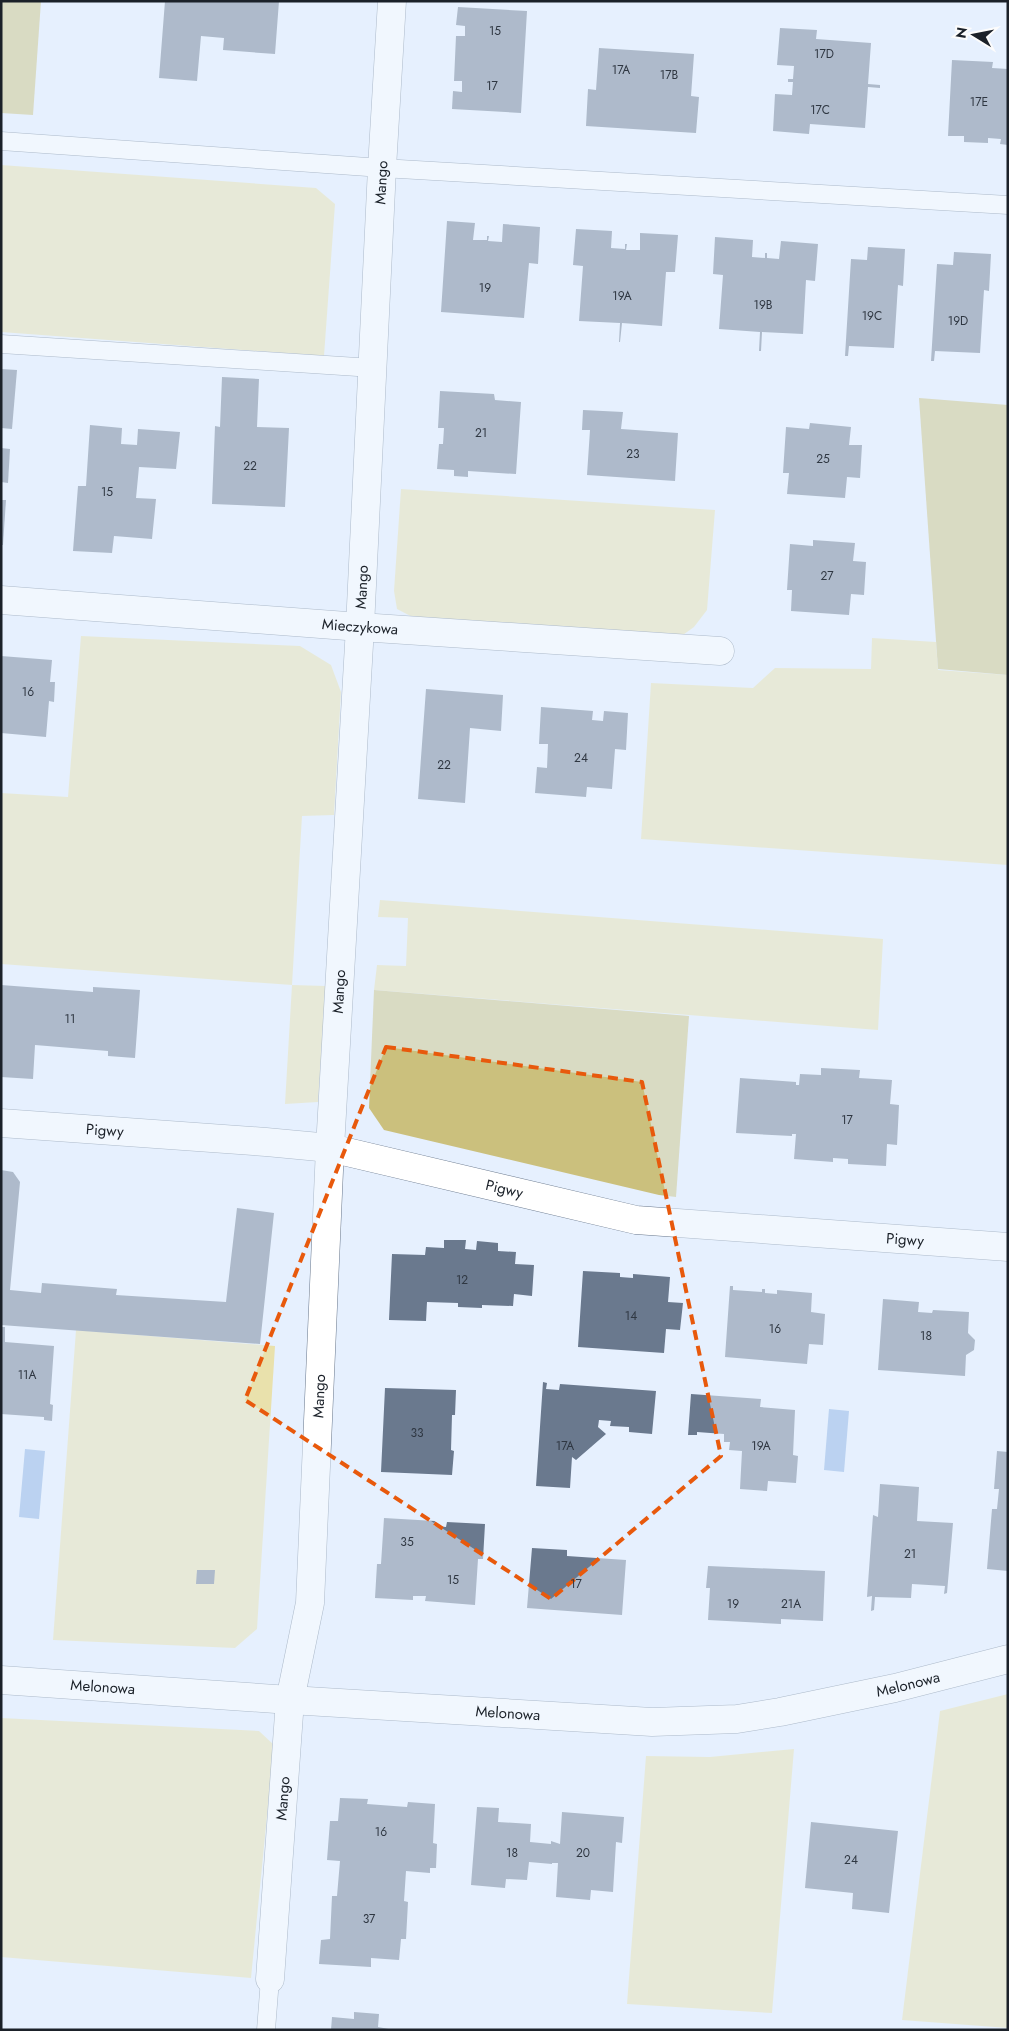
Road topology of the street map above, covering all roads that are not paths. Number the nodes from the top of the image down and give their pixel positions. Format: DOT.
graph roads {
  1 [pos="392,1"];
  2 [pos="1,141"];
  3 [pos="382,168"];
  4 [pos="1008,205"];
  5 [pos="1,344"];
  6 [pos="373,368"];
  7 [pos="1,600"];
  8 [pos="360,627"];
  9 [pos="720,651"];
  10 [pos="1,1124"];
  11 [pos="330,1148"];
  12 [pos="1008,1247"];
  13 [pos="1008,1659"];
  14 [pos="1,1680"];
  15 [pos="290,1700"];
  16 [pos="270,1978"];
  17 [pos="266,2030"];
  1 -- 3 [label="street, Mango"];
  2 -- 3 [label="lane"];
  3 -- 4 [label="lane"];
  3 -- 6 [label="street, Mango"];
  5 -- 6 [label="lane"];
  6 -- 8 [label="street, Mango"];
  7 -- 8 [label="street, Mieczykowa"];
  8 -- 9 [label="street, Mieczykowa"];
  8 -- 11 [label="street, Mango"];
  10 -- 11 [label="street, Pigwy"];
  11 -- 12 [label="street, Pigwy"];
  11 -- 15 [label="street, Mango"];
  13 -- 15 [label="street, Melonowa"];
  14 -- 15 [label="street, Melonowa"];
  15 -- 16 [label="street, Mango"];
  16 -- 17 [label="lane"];
}
